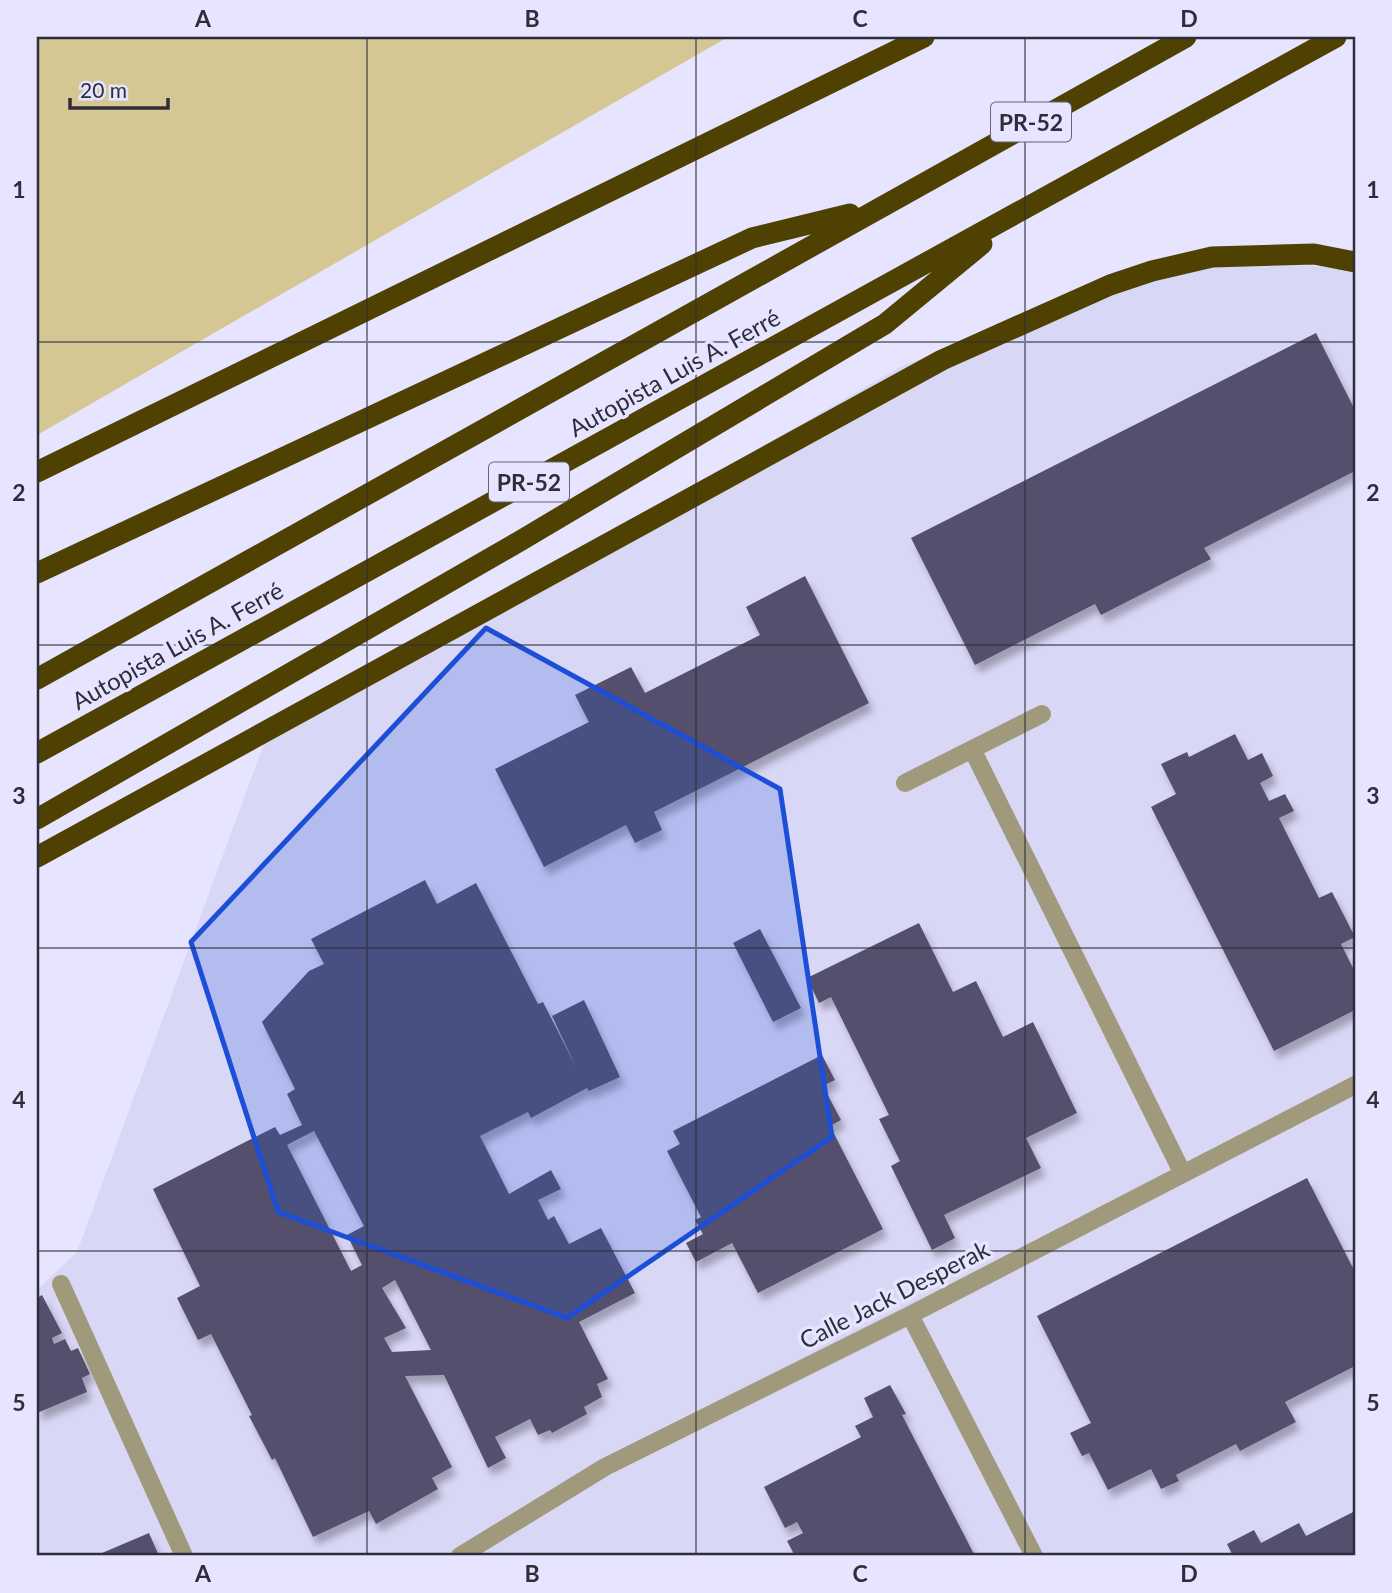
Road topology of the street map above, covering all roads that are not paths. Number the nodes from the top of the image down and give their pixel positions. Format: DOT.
graph roads {
  1 [pos="924,37"];
  2 [pos="1186,37"];
  3 [pos="1336,37"];
  4 [pos="876,208"];
  5 [pos="1021,212"];
  6 [pos="1355,262"];
  7 [pos="37,472"];
  8 [pos="37,573"];
  9 [pos="37,679"];
  10 [pos="1042,714"];
  11 [pos="973,751"];
  12 [pos="37,753"];
  13 [pos="905,783"];
  14 [pos="37,819"];
  15 [pos="37,857"];
  16 [pos="1355,1085"];
  17 [pos="1182,1172"];
  18 [pos="61,1284"];
  19 [pos="910,1315"];
  20 [pos="184,1556"];
  21 [pos="460,1556"];
  22 [pos="1034,1556"];
  1 -- 7 [label="highway"];
  2 -- 4 [label="highway, Autopista Luis A. Ferré / PR-52"];
  3 -- 5 [label="highway, Autopista Luis A. Ferré / PR-52"];
  4 -- 8 [label="highway"];
  4 -- 9 [label="highway, Autopista Luis A. Ferré / PR-52"];
  5 -- 12 [label="highway, Autopista Luis A. Ferré / PR-52"];
  5 -- 14 [label="highway"];
  6 -- 15 [label="highway"];
  10 -- 11 [label="street"];
  11 -- 13 [label="street"];
  11 -- 17 [label="street"];
  16 -- 17 [label="street, Calle Jack Desperak"];
  17 -- 19 [label="street, Calle Jack Desperak"];
  18 -- 20 [label="street"];
  19 -- 21 [label="street, Calle Jack Desperak"];
  19 -- 22 [label="street"];
}
